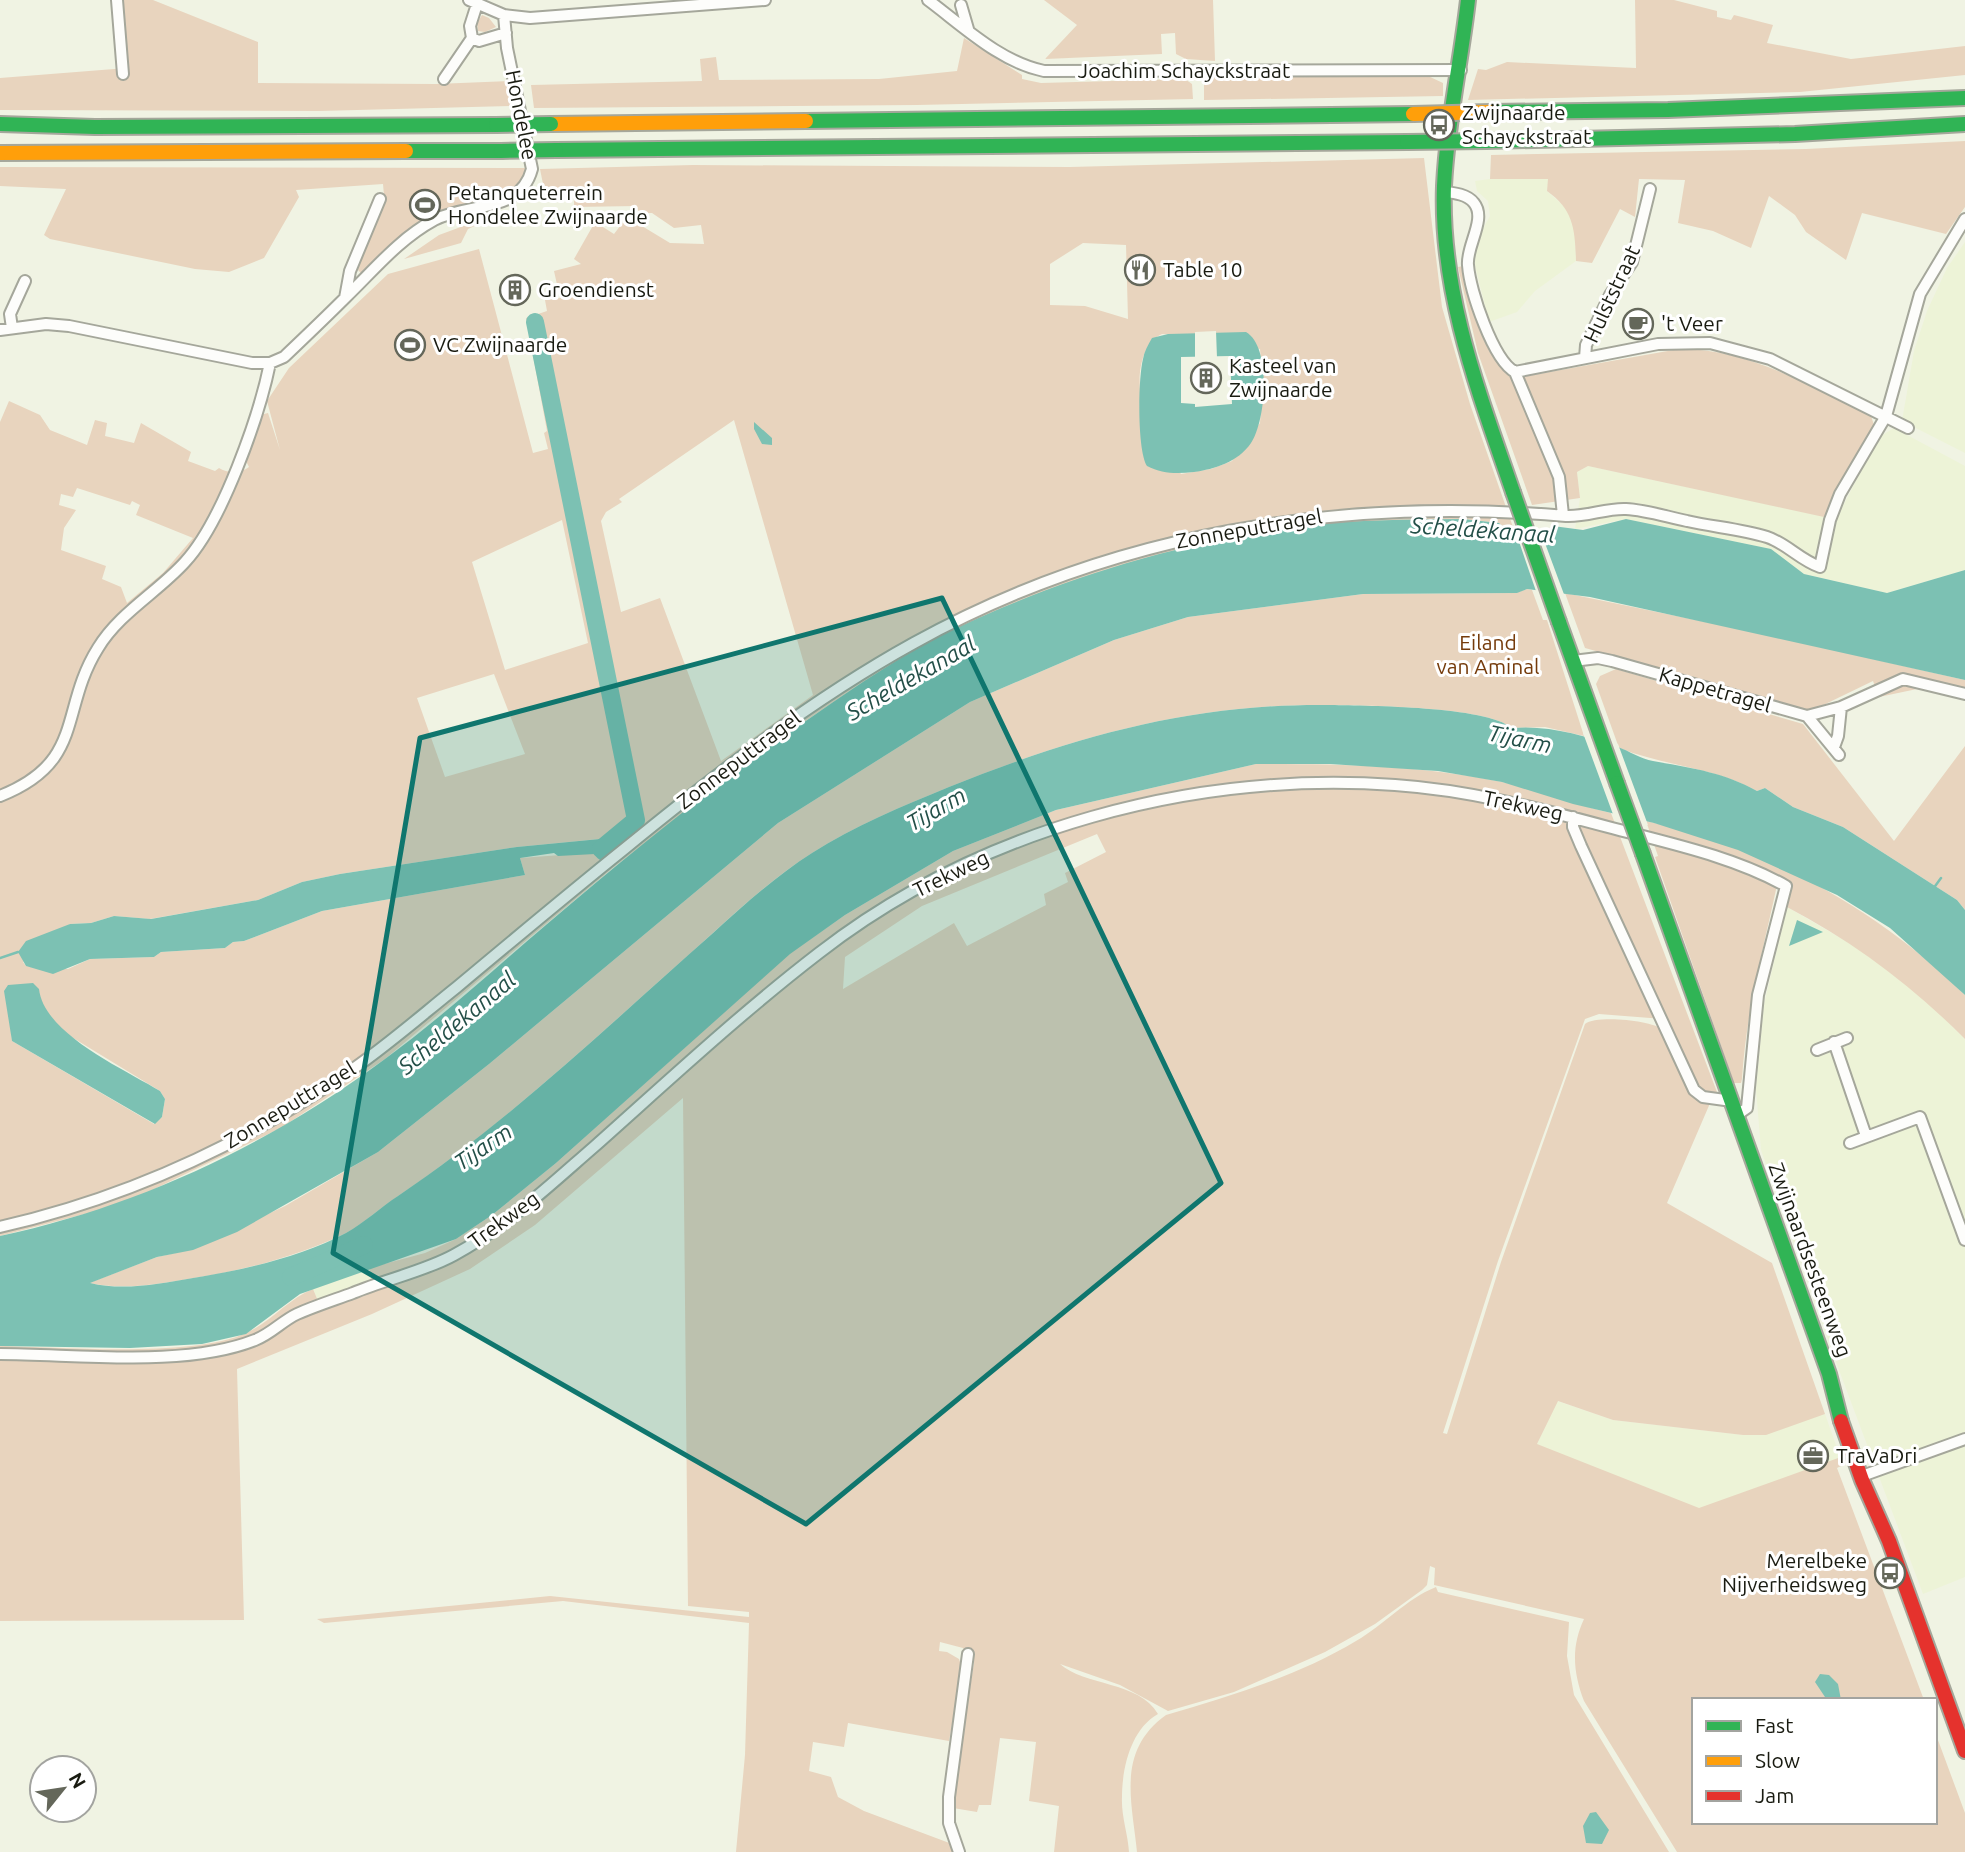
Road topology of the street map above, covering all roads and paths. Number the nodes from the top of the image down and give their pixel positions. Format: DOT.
graph roads {
  1 [pos="117,0"];
  2 [pos="765,0"];
  3 [pos="928,0"];
  4 [pos="1468,0"];
  5 [pos="473,2"];
  6 [pos="961,5"];
  7 [pos="504,15"];
  8 [pos="968,30"];
  9 [pos="506,33"];
  10 [pos="472,37"];
  11 [pos="1461,69"];
  12 [pos="123,74"];
  13 [pos="444,79"];
  14 [pos="1965,98"];
  15 [pos="0,124"];
  16 [pos="1965,124"];
  17 [pos="0,153"];
  18 [pos="1650,189"];
  19 [pos="1444,192"];
  20 [pos="380,199"];
  21 [pos="1965,219"];
  22 [pos="25,281"];
  23 [pos="345,298"];
  24 [pos="6,329"];
  25 [pos="1585,358"];
  26 [pos="270,363"];
  27 [pos="1515,372"];
  28 [pos="1886,416"];
  29 [pos="1908,428"];
  30 [pos="1563,515"];
  31 [pos="1573,661"];
  32 [pos="1965,694"];
  33 [pos="1841,707"];
  34 [pos="1807,716"];
  35 [pos="0,796"];
  36 [pos="1573,817"];
  37 [pos="1847,1038"];
  38 [pos="1834,1042"];
  39 [pos="1817,1050"];
  40 [pos="1734,1108"];
  41 [pos="1866,1136"];
  42 [pos="1850,1143"];
  43 [pos="0,1227"];
  44 [pos="1965,1240"];
  45 [pos="0,1354"];
  46 [pos="1965,1439"];
  47 [pos="1862,1476"];
  48 [pos="968,1654"];
  49 [pos="1965,1751"];
  50 [pos="960,1852"];
  1 -- 12 [label="street"];
  2 -- 7 [label="street"];
  3 -- 8 [label="street, Joachim Schayckstraat"];
  4 -- 11 [label="main road, Zwijnaardsesteenweg"];
  5 -- 7 [label="street"];
  5 -- 10 [label="street"];
  6 -- 8 [label="street"];
  7 -- 9 [label="street, Hondelee"];
  8 -- 11 [label="street, Joachim Schayckstraat"];
  9 -- 10 [label="street"];
  9 -- 23 [label="street, Hondelee"];
  10 -- 13 [label="street"];
  11 -- 19 [label="main road, Zwijnaardsesteenweg"];
  14 -- 15 [label="main road, bridge"];
  16 -- 17 [label="main road, bridge"];
  18 -- 25 [label="street, Hulststraat"];
  19 -- 27 [label="street"];
  19 -- 31 [label="main road, Zwijnaardsesteenweg, bridge"];
  20 -- 23 [label="street"];
  21 -- 28 [label="street"];
  22 -- 24 [label="street"];
  23 -- 26 [label="street, Hondelee"];
  24 -- 26 [label="street"];
  25 -- 27 [label="street"];
  25 -- 28 [label="street"];
  26 -- 35 [label="street"];
  27 -- 30 [label="street"];
  28 -- 29 [label="street"];
  28 -- 30 [label="street, Zonneputtragel"];
  30 -- 43 [label="street, Zonneputtragel"];
  31 -- 34 [label="street, Kappetragel"];
  31 -- 40 [label="main road, Zwijnaardsesteenweg, bridge"];
  32 -- 33 [label="street"];
  33 -- 34 [label="street"];
  33 -- 34 [label="street"];
  36 -- 40 [label="street"];
  36 -- 40 [label="street, Trekweg"];
  36 -- 45 [label="street, Trekweg"];
  37 -- 38 [label="street"];
  38 -- 39 [label="street"];
  38 -- 41 [label="street"];
  40 -- 47 [label="main road, Zwijnaardsesteenweg"];
  41 -- 42 [label="street"];
  41 -- 44 [label="street"];
  46 -- 47 [label="street"];
  47 -- 49 [label="main road, Zwijnaardsesteenweg"];
  48 -- 50 [label="street"];
}
